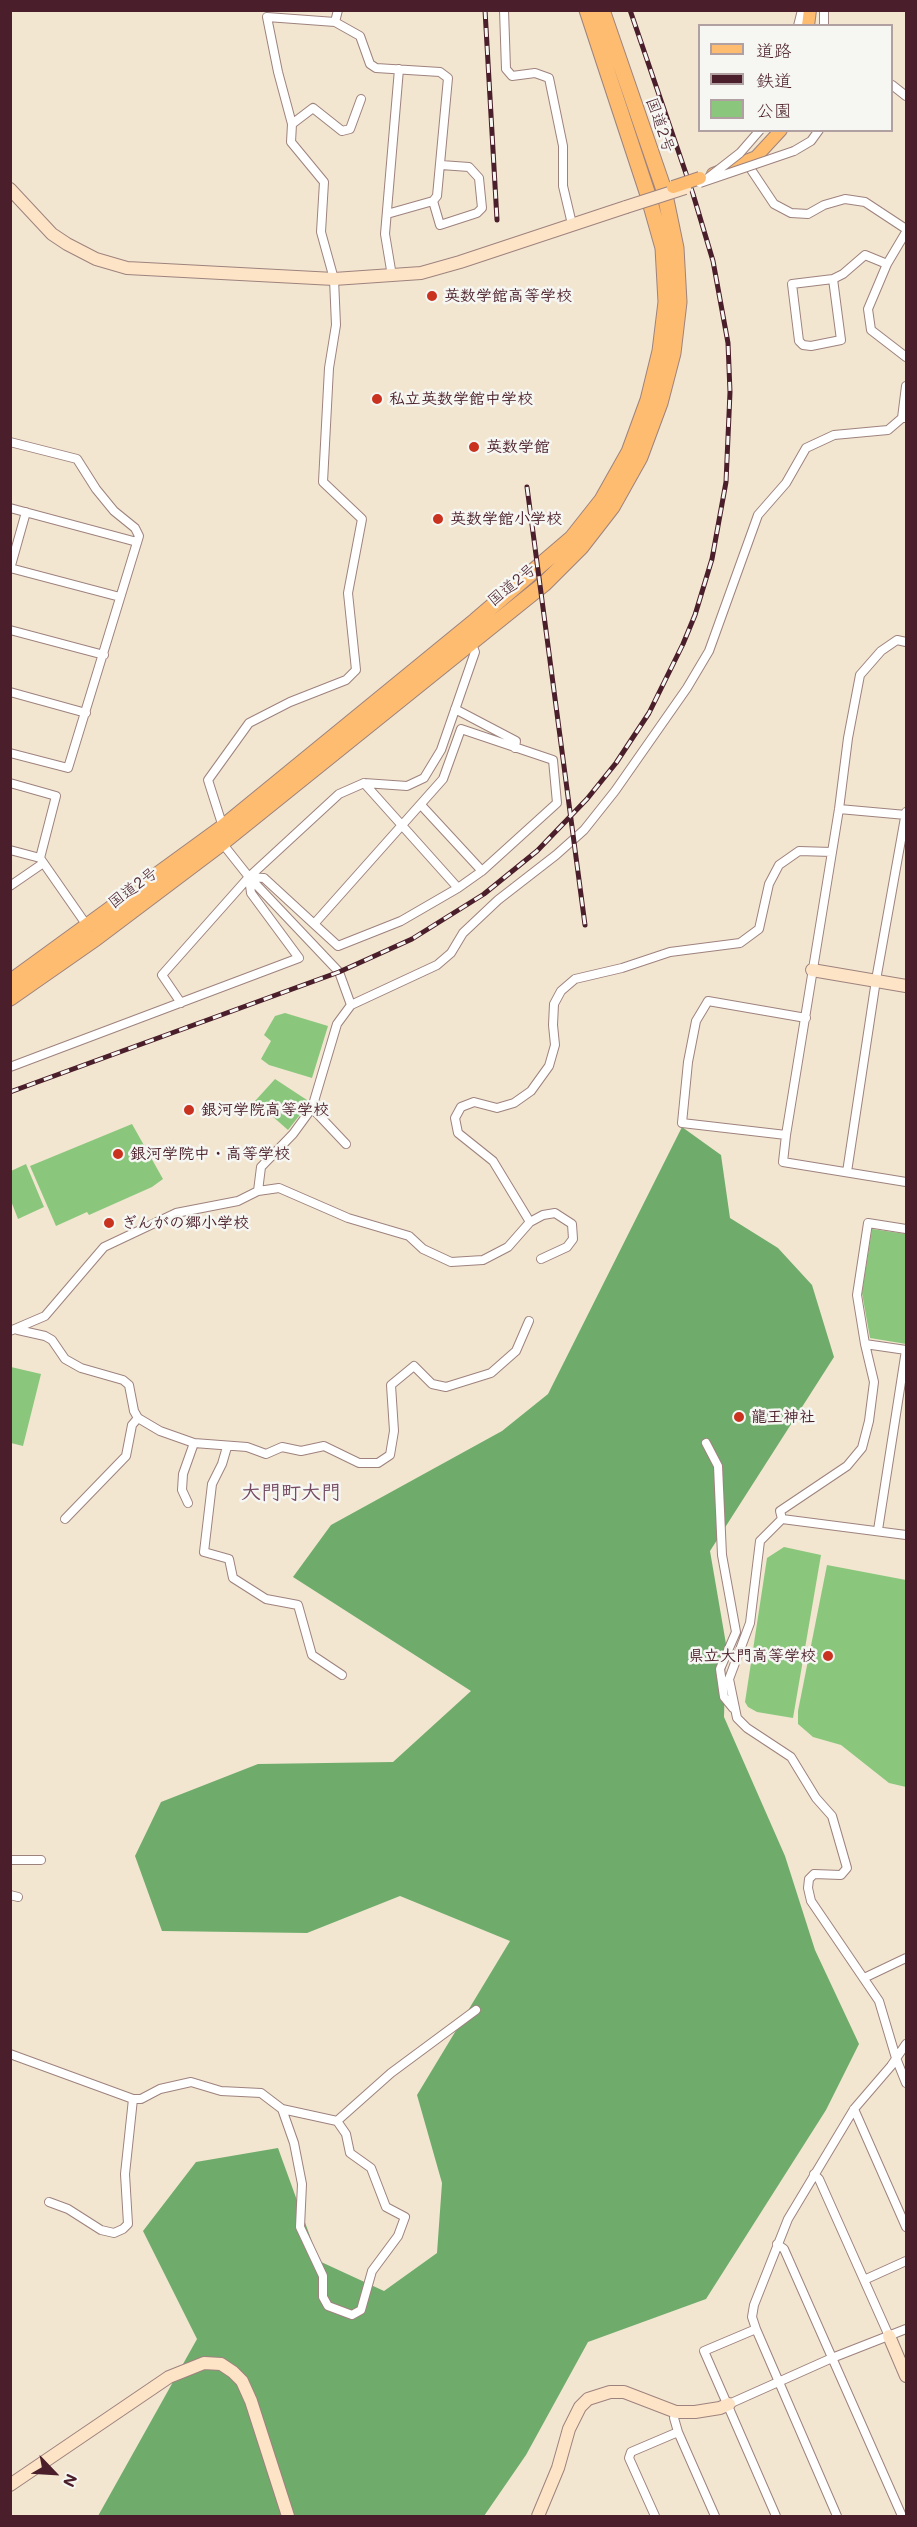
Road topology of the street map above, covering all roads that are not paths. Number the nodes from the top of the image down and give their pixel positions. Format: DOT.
graph roads {
  1 [pos="338,10"];
  2 [pos="504,10"];
  3 [pos="587,10"];
  4 [pos="602,10"];
  5 [pos="335,22"];
  6 [pos="399,69"];
  7 [pos="893,86"];
  8 [pos="906,96"];
  9 [pos="361,99"];
  10 [pos="292,124"];
  11 [pos="758,132"];
  12 [pos="779,132"];
  13 [pos="818,132"];
  14 [pos="746,162"];
  15 [pos="441,165"];
  16 [pos="700,181"];
  17 [pos="10,189"];
  18 [pos="668,189"];
  19 [pos="648,195"];
  20 [pos="434,201"];
  21 [pos="387,214"];
  22 [pos="572,224"];
  23 [pos="906,230"];
  24 [pos="887,264"];
  25 [pos="392,276"];
  26 [pos="334,279"];
  27 [pos="833,279"];
  28 [pos="906,357"];
  29 [pos="906,386"];
  30 [pos="904,418"];
  31 [pos="10,442"];
  32 [pos="10,508"];
  33 [pos="26,512"];
  34 [pos="137,542"];
  35 [pos="11,568"];
  36 [pos="120,597"];
  37 [pos="10,630"];
  38 [pos="470,641"];
  39 [pos="906,642"];
  40 [pos="104,655"];
  41 [pos="10,692"];
  42 [pos="455,709"];
  43 [pos="86,713"];
  44 [pos="515,748"];
  45 [pos="10,753"];
  46 [pos="10,783"];
  47 [pos="364,783"];
  48 [pos="421,805"];
  49 [pos="839,809"];
  50 [pos="906,814"];
  51 [pos="401,826"];
  52 [pos="222,835"];
  53 [pos="10,850"];
  54 [pos="832,852"];
  55 [pos="41,861"];
  56 [pos="482,872"];
  57 [pos="249,877"];
  58 [pos="10,886"];
  59 [pos="458,888"];
  60 [pos="314,924"];
  61 [pos="88,927"];
  62 [pos="812,970"];
  63 [pos="876,980"];
  64 [pos="10,982"];
  65 [pos="906,986"];
  66 [pos="10,998"];
  67 [pos="181,1002"];
  68 [pos="351,1005"];
  69 [pos="806,1018"];
  70 [pos="10,1067"];
  71 [pos="312,1108"];
  72 [pos="786,1135"];
  73 [pos="346,1144"];
  74 [pos="847,1172"];
  75 [pos="906,1182"];
  76 [pos="258,1191"];
  77 [pos="530,1222"];
  78 [pos="906,1229"];
  79 [pos="541,1259"];
  80 [pos="530,1321"];
  81 [pos="14,1331"];
  82 [pos="865,1344"];
  83 [pos="906,1350"];
  84 [pos="138,1418"];
  85 [pos="194,1443"];
  86 [pos="706,1443"];
  87 [pos="227,1447"];
  88 [pos="188,1503"];
  89 [pos="65,1519"];
  90 [pos="782,1519"];
  91 [pos="878,1530"];
  92 [pos="906,1535"];
  93 [pos="342,1675"];
  94 [pos="735,1711"];
  95 [pos="10,1860"];
  96 [pos="41,1860"];
  97 [pos="906,1958"];
  98 [pos="864,1978"];
  99 [pos="476,2010"];
  100 [pos="906,2044"];
  101 [pos="10,2054"];
  102 [pos="896,2058"];
  103 [pos="906,2083"];
  104 [pos="133,2099"];
  105 [pos="282,2109"];
  106 [pos="854,2109"];
  107 [pos="337,2121"];
  108 [pos="814,2174"];
  109 [pos="49,2202"];
  110 [pos="906,2227"];
  111 [pos="777,2244"];
  112 [pos="906,2261"];
  113 [pos="864,2280"];
  114 [pos="756,2329"];
  115 [pos="906,2329"];
  116 [pos="889,2336"];
  117 [pos="832,2358"];
  118 [pos="906,2376"];
  119 [pos="777,2382"];
  120 [pos="729,2404"];
  121 [pos="676,2412"];
  122 [pos="678,2432"];
  123 [pos="10,2485"];
  124 [pos="288,2517"];
  125 [pos="538,2517"];
  126 [pos="655,2517"];
  127 [pos="715,2517"];
  128 [pos="776,2517"];
  129 [pos="837,2517"];
  130 [pos="902,2517"];
  1 -- 5 [label="street"];
  2 -- 22 [label="street"];
  3 -- 19 [label="highway, 国道2号"];
  4 -- 18 [label="highway, 国道2号"];
  5 -- 6 [label="street"];
  5 -- 10 [label="street"];
  6 -- 15 [label="street"];
  6 -- 21 [label="street"];
  7 -- 8 [label="street"];
  9 -- 10 [label="street"];
  10 -- 26 [label="street"];
  11 -- 16 [label="street, bridge"];
  12 -- 14 [label="main road"];
  13 -- 16 [label="street, bridge"];
  14 -- 16 [label="main road"];
  14 -- 23 [label="street"];
  15 -- 20 [label="street"];
  15 -- 20 [label="street"];
  16 -- 18 [label="main road, bridge"];
  16 -- 22 [label="street, bridge"];
  17 -- 26 [label="street"];
  18 -- 19 [label="main road"];
  18 -- 38 [label="highway, 国道2号"];
  19 -- 52 [label="highway, 国道2号"];
  20 -- 21 [label="street"];
  21 -- 25 [label="street"];
  22 -- 25 [label="street"];
  23 -- 24 [label="street"];
  24 -- 27 [label="street"];
  24 -- 28 [label="street"];
  25 -- 26 [label="street"];
  26 -- 52 [label="street"];
  27 -- 27 [label="street"];
  29 -- 30 [label="street"];
  30 -- 68 [label="street"];
  31 -- 34 [label="street"];
  32 -- 33 [label="street"];
  33 -- 34 [label="street"];
  33 -- 35 [label="street"];
  34 -- 36 [label="street"];
  35 -- 36 [label="street"];
  36 -- 40 [label="street"];
  37 -- 40 [label="street"];
  38 -- 42 [label="street"];
  38 -- 52 [label="highway, 国道2号"];
  39 -- 49 [label="street"];
  40 -- 43 [label="street"];
  41 -- 43 [label="street"];
  42 -- 44 [label="street"];
  42 -- 47 [label="street"];
  43 -- 45 [label="street"];
  44 -- 48 [label="street"];
  44 -- 56 [label="street"];
  46 -- 55 [label="street"];
  47 -- 51 [label="street"];
  47 -- 57 [label="street"];
  48 -- 51 [label="street"];
  48 -- 56 [label="street"];
  49 -- 50 [label="street"];
  49 -- 54 [label="street"];
  50 -- 63 [label="street"];
  51 -- 59 [label="street"];
  51 -- 60 [label="street"];
  52 -- 57 [label="street"];
  52 -- 61 [label="highway, 国道2号"];
  52 -- 66 [label="highway, 国道2号"];
  53 -- 55 [label="street"];
  54 -- 62 [label="street"];
  54 -- 77 [label="street"];
  55 -- 58 [label="street"];
  55 -- 61 [label="street"];
  56 -- 59 [label="street"];
  57 -- 60 [label="street"];
  57 -- 67 [label="street"];
  57 -- 67 [label="street"];
  57 -- 68 [label="street"];
  59 -- 60 [label="street"];
  61 -- 64 [label="highway, 国道2号"];
  62 -- 63 [label="street"];
  62 -- 69 [label="street"];
  63 -- 65 [label="street"];
  63 -- 74 [label="street"];
  67 -- 70 [label="street"];
  68 -- 71 [label="street"];
  69 -- 72 [label="street"];
  69 -- 72 [label="street"];
  71 -- 73 [label="street"];
  71 -- 76 [label="street"];
  72 -- 74 [label="street"];
  74 -- 75 [label="street"];
  76 -- 77 [label="street"];
  76 -- 81 [label="street"];
  77 -- 79 [label="street"];
  78 -- 82 [label="street"];
  80 -- 87 [label="street"];
  81 -- 84 [label="street"];
  82 -- 83 [label="street"];
  82 -- 90 [label="street"];
  83 -- 91 [label="street"];
  84 -- 85 [label="street"];
  84 -- 89 [label="street"];
  85 -- 87 [label="street"];
  85 -- 88 [label="street"];
  86 -- 94 [label="street"];
  87 -- 93 [label="street"];
  90 -- 91 [label="street"];
  90 -- 94 [label="street"];
  91 -- 92 [label="street"];
  94 -- 98 [label="street"];
  95 -- 96 [label="street"];
  97 -- 98 [label="street"];
  98 -- 102 [label="street"];
  99 -- 107 [label="street"];
  100 -- 102 [label="street"];
  101 -- 104 [label="street"];
  102 -- 103 [label="street"];
  102 -- 106 [label="street"];
  104 -- 105 [label="street"];
  104 -- 109 [label="street"];
  105 -- 107 [label="street"];
  105 -- 107 [label="street"];
  106 -- 108 [label="street"];
  106 -- 110 [label="street"];
  108 -- 111 [label="street"];
  108 -- 113 [label="street"];
  111 -- 114 [label="street"];
  111 -- 117 [label="street"];
  112 -- 113 [label="street"];
  113 -- 116 [label="street"];
  114 -- 119 [label="street"];
  114 -- 120 [label="street"];
  115 -- 116 [label="street"];
  116 -- 117 [label="street"];
  116 -- 118 [label="street"];
  117 -- 119 [label="street"];
  117 -- 130 [label="street"];
  119 -- 120 [label="street"];
  119 -- 129 [label="street"];
  120 -- 121 [label="street"];
  120 -- 128 [label="street"];
  121 -- 122 [label="street"];
  121 -- 125 [label="street"];
  122 -- 126 [label="street"];
  122 -- 127 [label="street"];
  123 -- 124 [label="street"];
}
